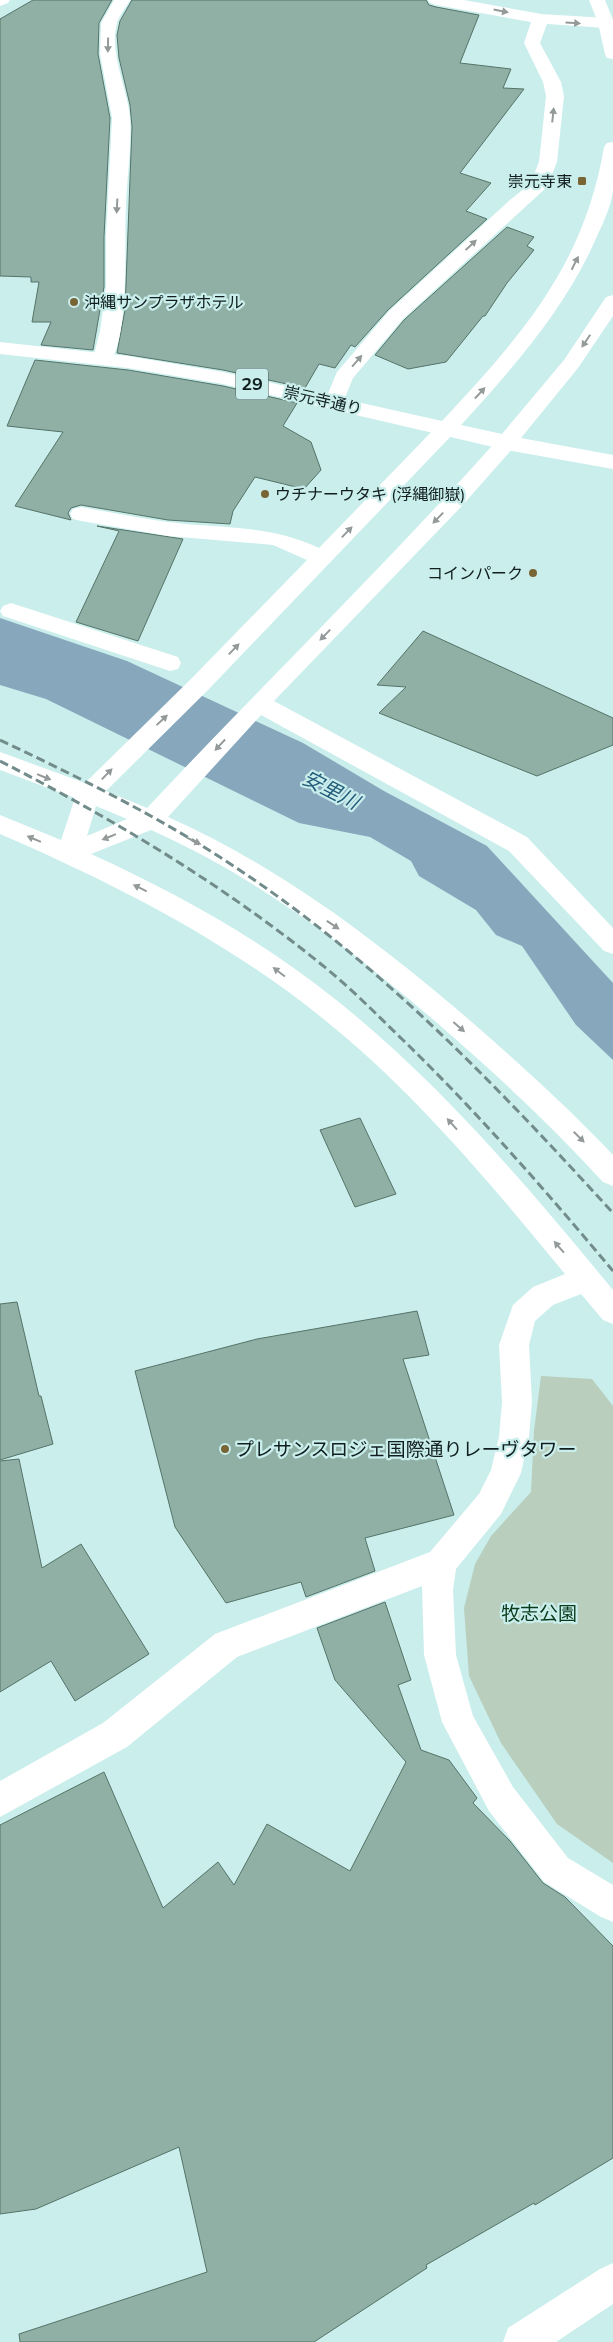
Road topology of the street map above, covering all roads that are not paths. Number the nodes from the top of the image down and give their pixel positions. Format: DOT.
graph roads {
  1 [pos="122,0"];
  2 [pos="436,0"];
  3 [pos="597,0"];
  4 [pos="540,19"];
  5 [pos="606,24"];
  6 [pos="613,54"];
  7 [pos="613,147"];
  8 [pos="613,301"];
  9 [pos="0,348"];
  10 [pos="103,359"];
  11 [pos="334,403"];
  12 [pos="446,429"];
  13 [pos="506,443"];
  14 [pos="613,462"];
  15 [pos="81,514"];
  16 [pos="322,558"];
  17 [pos="11,611"];
  18 [pos="170,663"];
  19 [pos="256,706"];
  20 [pos="0,761"];
  21 [pos="88,794"];
  22 [pos="150,820"];
  23 [pos="0,824"];
  24 [pos="69,853"];
  25 [pos="613,944"];
  26 [pos="613,1174"];
  27 [pos="587,1279"];
  28 [pos="613,1311"];
  29 [pos="441,1563"];
  30 [pos="0,1800"];
  31 [pos="613,1905"];
  32 [pos="613,2282"];
  33 [pos="522,2342"];
  1 -- 10 [label="street, one-way"];
  2 -- 4 [label="street, one-way"];
  3 -- 5 [label="street"];
  4 -- 5 [label="street, one-way"];
  11 -- 4 [label="street, one-way"];
  5 -- 6 [label="street"];
  12 -- 7 [label="street, one-way"];
  8 -- 13 [label="street, one-way"];
  9 -- 10 [label="street, 崇元寺通り / 29"];
  10 -- 11 [label="street, 崇元寺通り / 29"];
  11 -- 12 [label="street, 崇元寺通り / 29"];
  12 -- 13 [label="street, 崇元寺通り / 29"];
  16 -- 12 [label="street, one-way"];
  13 -- 14 [label="street, 崇元寺通り / 29"];
  13 -- 19 [label="street, one-way"];
  15 -- 16 [label="street"];
  21 -- 16 [label="street, one-way"];
  17 -- 18 [label="street"];
  19 -- 22 [label="street, one-way"];
  19 -- 25 [label="street"];
  20 -- 21 [label="street, one-way"];
  21 -- 22 [label="street"];
  21 -- 24 [label="street"];
  22 -- 24 [label="street, one-way"];
  22 -- 26 [label="street, one-way"];
  24 -- 23 [label="street, one-way"];
  27 -- 24 [label="street, one-way"];
  27 -- 28 [label="street"];
  27 -- 29 [label="street"];
  29 -- 30 [label="street"];
  29 -- 31 [label="street"];
  32 -- 33 [label="street"];
}
